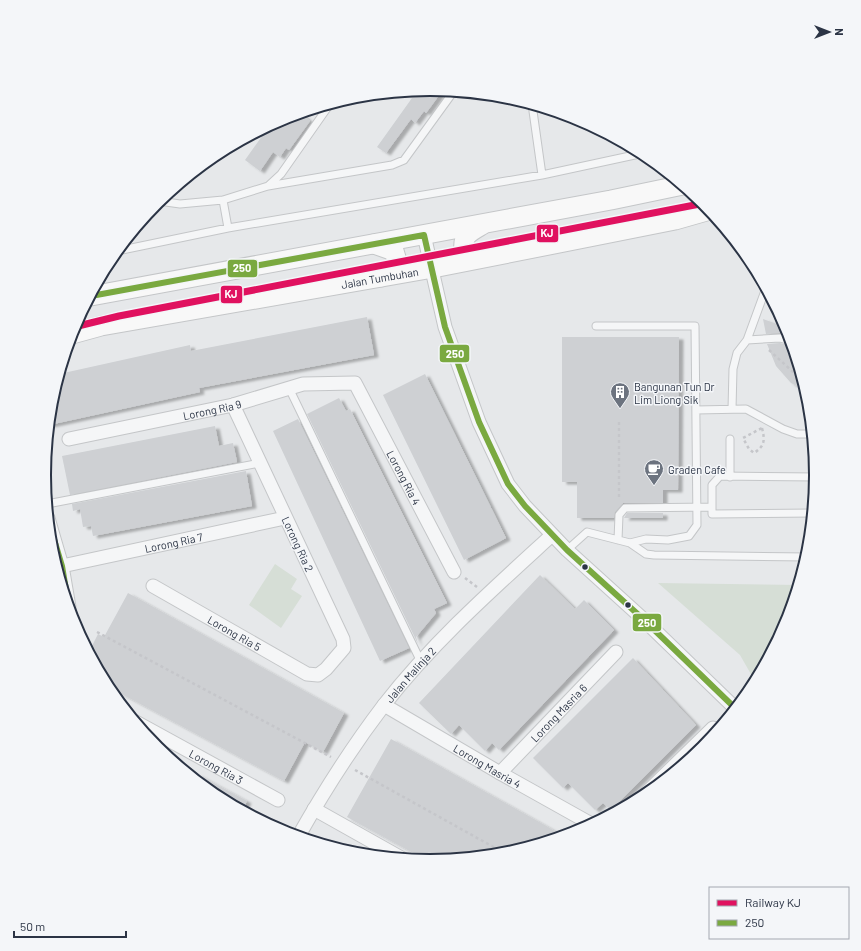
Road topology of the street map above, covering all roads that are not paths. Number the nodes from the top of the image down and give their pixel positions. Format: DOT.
graph roads {
  1 [pos="450,97"];
  2 [pos="533,110"];
  3 [pos="325,111"];
  4 [pos="634,155"];
  5 [pos="542,176"];
  6 [pos="268,186"];
  7 [pos="677,186"];
  8 [pos="223,200"];
  9 [pos="167,202"];
  10 [pos="704,212"];
  11 [pos="489,222"];
  12 [pos="228,228"];
  13 [pos="424,235"];
  14 [pos="374,244"];
  15 [pos="126,249"];
  16 [pos="494,256"];
  17 [pos="432,268"];
  18 [pos="381,277"];
  19 [pos="764,294"];
  20 [pos="97,295"];
  21 [pos="596,326"];
  22 [pos="79,332"];
  23 [pos="784,339"];
  24 [pos="746,340"];
  25 [pos="355,383"];
  26 [pos="289,388"];
  27 [pos="233,406"];
  28 [pos="696,410"];
  29 [pos="732,410"];
  30 [pos="808,434"];
  31 [pos="69,439"];
  32 [pos="730,439"];
  33 [pos="260,463"];
  34 [pos="730,477"];
  35 [pos="810,477"];
  36 [pos="52,503"];
  37 [pos="697,507"];
  38 [pos="711,507"];
  39 [pos="808,513"];
  40 [pos="285,518"];
  41 [pos="552,535"];
  42 [pos="618,540"];
  43 [pos="630,543"];
  44 [pos="567,550"];
  45 [pos="802,556"];
  46 [pos="62,566"];
  47 [pos="454,572"];
  48 [pos="153,586"];
  49 [pos="616,652"];
  50 [pos="421,662"];
  51 [pos="318,675"];
  52 [pos="384,705"];
  53 [pos="733,706"];
  54 [pos="145,726"];
  55 [pos="714,728"];
  56 [pos="691,752"];
  57 [pos="500,773"];
  58 [pos="278,800"];
  59 [pos="314,809"];
  60 [pos="586,821"];
  61 [pos="301,832"];
  62 [pos="392,853"];
  1 -- 6 [label="lane"];
  2 -- 5 [label="lane"];
  3 -- 6 [label="lane"];
  4 -- 5 [label="lane"];
  5 -- 12 [label="lane"];
  6 -- 8 [label="lane"];
  7 -- 11 [label="main road"];
  8 -- 9 [label="lane"];
  8 -- 12 [label="lane"];
  10 -- 16 [label="main road, Jalan Tumbuhan"];
  11 -- 13 [label="main road"];
  11 -- 16 [label="main road"];
  12 -- 15 [label="lane"];
  13 -- 14 [label="main road"];
  13 -- 17 [label="street"];
  14 -- 18 [label="main road"];
  14 -- 20 [label="main road"];
  16 -- 17 [label="main road, Jalan Tumbuhan"];
  17 -- 18 [label="main road, Jalan Tumbuhan"];
  17 -- 41 [label="street"];
  18 -- 22 [label="main road, Jalan Tumbuhan"];
  19 -- 24 [label="lane"];
  21 -- 28 [label="lane"];
  23 -- 24 [label="lane"];
  24 -- 29 [label="lane"];
  25 -- 26 [label="street, Lorong Ria 9"];
  25 -- 47 [label="street, Lorong Ria 4"];
  26 -- 27 [label="street, Lorong Ria 9"];
  26 -- 50 [label="lane"];
  27 -- 31 [label="street, Lorong Ria 9"];
  27 -- 33 [label="street, Lorong Ria 2"];
  28 -- 29 [label="lane"];
  28 -- 37 [label="lane"];
  29 -- 30 [label="lane"];
  32 -- 34 [label="lane"];
  33 -- 36 [label="lane"];
  33 -- 40 [label="street, Lorong Ria 2"];
  34 -- 35 [label="lane"];
  34 -- 38 [label="lane"];
  37 -- 38 [label="lane"];
  37 -- 42 [label="lane"];
  37 -- 43 [label="lane"];
  38 -- 39 [label="lane"];
  40 -- 46 [label="street, Lorong Ria 7"];
  40 -- 51 [label="street, Lorong Ria 2"];
  41 -- 44 [label="street"];
  41 -- 50 [label="street, Jalan Malinja 2"];
  42 -- 43 [label="lane"];
  42 -- 44 [label="lane"];
  43 -- 45 [label="lane"];
  44 -- 53 [label="street"];
  48 -- 51 [label="street, Lorong Ria 5"];
  49 -- 57 [label="street, Lorong Masria 6"];
  50 -- 52 [label="street, Jalan Malinja 2"];
  52 -- 57 [label="street, Lorong Masria 4"];
  52 -- 59 [label="street, Jalan Malinja 2"];
  54 -- 58 [label="street, Lorong Ria 3"];
  55 -- 56 [label="street"];
  57 -- 60 [label="street, Lorong Masria 4"];
  59 -- 61 [label="street, Jalan Malinja 2"];
  59 -- 62 [label="street"];
}
